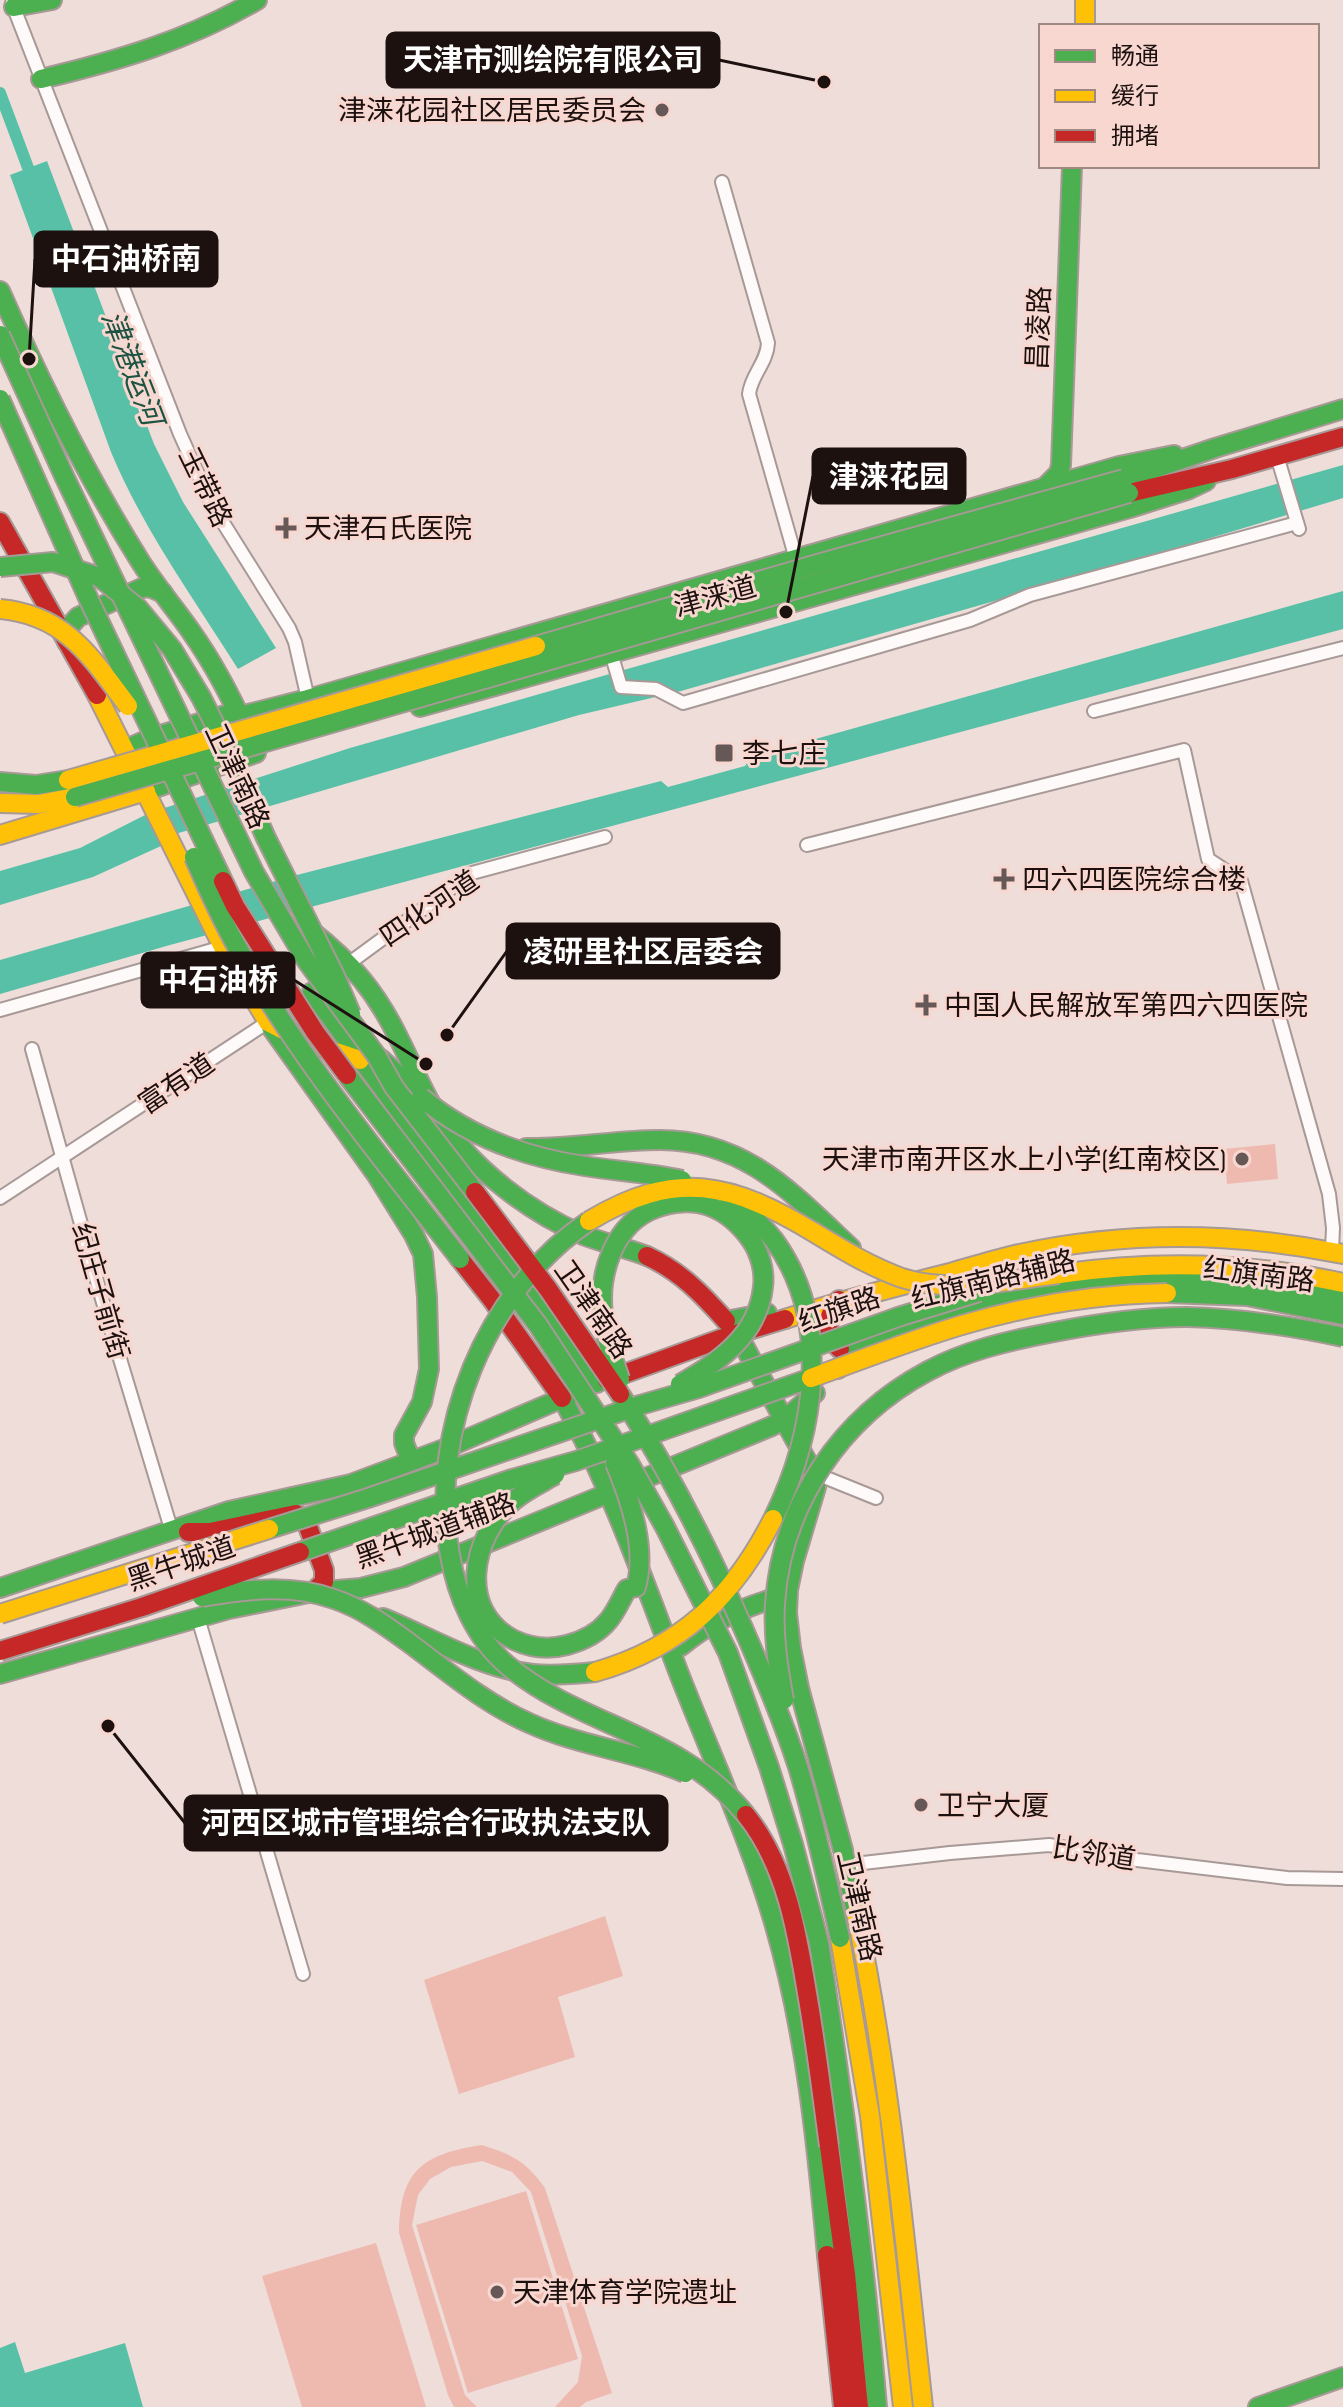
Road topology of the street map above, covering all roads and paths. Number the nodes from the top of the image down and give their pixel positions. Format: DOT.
graph roads {
  1 [pos="52,0"];
  2 [pos="257,0"];
  3 [pos="1078,0"];
  4 [pos="1085,0"];
  5 [pos="12,3"];
  6 [pos="1077,24"];
  7 [pos="1085,24"];
  8 [pos="41,79"];
  9 [pos="1072,168"];
  10 [pos="1079,168"];
  11 [pos="722,182"];
  12 [pos="0,291"];
  13 [pos="0,335"];
  14 [pos="0,399"];
  15 [pos="1343,409"];
  16 [pos="1343,437"];
  17 [pos="1215,448"];
  18 [pos="1277,456"];
  19 [pos="1232,469"];
  20 [pos="1097,472"];
  21 [pos="1126,486"];
  22 [pos="1045,487"];
  23 [pos="0,522"];
  24 [pos="796,559"];
  25 [pos="0,567"];
  26 [pos="144,579"];
  27 [pos="808,599"];
  28 [pos="89,600"];
  29 [pos="0,609"];
  30 [pos="49,612"];
  31 [pos="78,617"];
  32 [pos="67,642"];
  33 [pos="1343,648"];
  34 [pos="612,657"];
  35 [pos="308,699"];
  36 [pos="128,706"];
  37 [pos="1094,711"];
  38 [pos="240,716"];
  39 [pos="256,753"];
  40 [pos="128,755"];
  41 [pos="201,780"];
  42 [pos="0,782"];
  43 [pos="145,789"];
  44 [pos="0,803"];
  45 [pos="0,826"];
  46 [pos="0,835"];
  47 [pos="605,837"];
  48 [pos="807,845"];
  49 [pos="223,947"];
  50 [pos="350,963"];
  51 [pos="312,992"];
  52 [pos="0,1010"];
  53 [pos="268,1022"];
  54 [pos="354,1026"];
  55 [pos="32,1049"];
  56 [pos="368,1058"];
  57 [pos="512,1147"];
  58 [pos="63,1158"];
  59 [pos="0,1198"];
  60 [pos="1338,1252"];
  61 [pos="1020,1254"];
  62 [pos="864,1260"];
  63 [pos="1059,1274"];
  64 [pos="1343,1283"];
  65 [pos="1028,1293"];
  66 [pos="1167,1293"];
  67 [pos="1343,1298"];
  68 [pos="839,1300"];
  69 [pos="1343,1315"];
  70 [pos="731,1328"];
  71 [pos="1343,1337"];
  72 [pos="856,1349"];
  73 [pos="591,1390"];
  74 [pos="562,1398"];
  75 [pos="636,1410"];
  76 [pos="784,1420"];
  77 [pos="411,1461"];
  78 [pos="576,1461"];
  79 [pos="820,1485"];
  80 [pos="336,1489"];
  81 [pos="610,1493"];
  82 [pos="368,1498"];
  83 [pos="876,1498"];
  84 [pos="378,1524"];
  85 [pos="172,1532"];
  86 [pos="0,1588"];
  87 [pos="313,1592"];
  88 [pos="351,1598"];
  89 [pos="142,1607"];
  90 [pos="787,1613"];
  91 [pos="0,1614"];
  92 [pos="198,1618"];
  93 [pos="0,1651"];
  94 [pos="674,1660"];
  95 [pos="0,1674"];
  96 [pos="792,1753"];
  97 [pos="739,1806"];
  98 [pos="846,1865"];
  99 [pos="1343,1879"];
  100 [pos="303,1974"];
  101 [pos="1343,2377"];
  102 [pos="1343,2388"];
  103 [pos="843,2407"];
  104 [pos="859,2407"];
  105 [pos="877,2407"];
  106 [pos="903,2407"];
  107 [pos="923,2407"];
  108 [pos="1258,2407"];
  109 [pos="1291,2407"];
  1 -- 5 [label="main road"];
  2 -- 8 [label="main road"];
  3 -- 6 [label="main road"];
  4 -- 7 [label="main road"];
  5 -- 8 [label="street, 玉带路"];
  8 -- 35 [label="street, 玉带路"];
  9 -- 22 [label="main road, 昌凌路"];
  10 -- 20 [label="main road, 昌凌路"];
  11 -- 24 [label="street"];
  12 -- 26 [label="main road"];
  13 -- 54 [label="main road, 卫津南路, bridge"];
  14 -- 28 [label="main road, 卫津南路, bridge"];
  15 -- 17 [label="main road, 津涞道"];
  16 -- 18 [label="main road, 津涞道"];
  17 -- 20 [label="main road, 津涞道"];
  17 -- 21 [label="main road, 津涞道"];
  18 -- 19 [label="main road, 津涞道"];
  18 -- 34 [label="street"];
  19 -- 21 [label="main road, 津涞道"];
  19 -- 27 [label="main road, 津涞道"];
  20 -- 22 [label="main road, 津涞道"];
  21 -- 42 [label="main road, bridge"];
  21 -- 44 [label="main road, bridge"];
  22 -- 24 [label="main road, 津涞道"];
  23 -- 30 [label="main road"];
  24 -- 27 [label="street"];
  24 -- 35 [label="main road, 津涞道"];
  25 -- 54 [label="main road, bridge"];
  26 -- 31 [label="main road"];
  26 -- 38 [label="main road"];
  27 -- 34 [label="main road, 津涞道"];
  28 -- 36 [label="main road, bridge"];
  28 -- 73 [label="main road, 卫津南路, bridge"];
  29 -- 36 [label="main road, bridge"];
  30 -- 31 [label="main road"];
  30 -- 32 [label="main road"];
  31 -- 32 [label="main road"];
  32 -- 40 [label="main road"];
  33 -- 37 [label="street"];
  34 -- 39 [label="main road, 津涞道"];
  35 -- 38 [label="main road, 津涞道"];
  36 -- 74 [label="main road, bridge"];
  38 -- 39 [label="main road"];
  38 -- 40 [label="main road, 津涞道"];
  39 -- 41 [label="main road, 津涞道"];
  40 -- 43 [label="main road"];
  41 -- 43 [label="main road, 津涞道"];
  41 -- 50 [label="main road, bridge"];
  43 -- 45 [label="main road"];
  43 -- 46 [label="main road"];
  43 -- 49 [label="main road"];
  47 -- 50 [label="street, 四化河道"];
  48 -- 60 [label="street"];
  49 -- 52 [label="street"];
  49 -- 53 [label="main road"];
  50 -- 51 [label="street, 富有道"];
  50 -- 70 [label="main road"];
  51 -- 53 [label="street, 富有道"];
  51 -- 56 [label="main road"];
  53 -- 56 [label="main road"];
  53 -- 58 [label="street, 富有道"];
  53 -- 77 [label="main road"];
  54 -- 56 [label="main road, 卫津南路, bridge"];
  55 -- 58 [label="street, 纪庄子前街"];
  56 -- 57 [label="main road, bridge"];
  56 -- 73 [label="main road"];
  56 -- 75 [label="main road, 卫津南路, bridge"];
  57 -- 62 [label="main road, bridge"];
  57 -- 88 [label="main road, bridge"];
  58 -- 59 [label="street, 富有道"];
  58 -- 85 [label="street, 纪庄子前街"];
  60 -- 61 [label="main road, 红旗南路辅路"];
  61 -- 65 [label="main road"];
  61 -- 68 [label="main road, 红旗南路辅路"];
  62 -- 63 [label="main road, bridge"];
  62 -- 97 [label="main road, bridge"];
  63 -- 64 [label="main road, 红旗路"];
  63 -- 75 [label="main road, 红旗路, bridge"];
  65 -- 67 [label="main road, 红旗南路辅路"];
  65 -- 72 [label="main road, 红旗南路辅路"];
  66 -- 69 [label="main road, 红旗南路"];
  66 -- 78 [label="main road, 红旗路, bridge"];
  68 -- 70 [label="main road, 红旗南路辅路"];
  68 -- 72 [label="main road"];
  70 -- 73 [label="main road, 红旗南路辅路"];
  70 -- 76 [label="main road"];
  71 -- 96 [label="main road, bridge"];
  72 -- 76 [label="main road, 红旗南路辅路"];
  73 -- 74 [label="main road"];
  73 -- 78 [label="main road, bridge"];
  73 -- 105 [label="main road, 卫津南路, bridge"];
  74 -- 77 [label="main road"];
  74 -- 81 [label="main road"];
  75 -- 75 [label="main road, bridge"];
  75 -- 82 [label="main road, 红旗路, bridge"];
  75 -- 96 [label="main road, 卫津南路, bridge"];
  76 -- 79 [label="main road"];
  76 -- 81 [label="main road, 黑牛城道辅路"];
  77 -- 80 [label="main road"];
  78 -- 84 [label="main road, 红旗路, bridge"];
  79 -- 83 [label="street"];
  79 -- 90 [label="main road"];
  80 -- 85 [label="main road"];
  80 -- 88 [label="main road"];
  81 -- 88 [label="main road, 黑牛城道辅路"];
  81 -- 94 [label="main road"];
  82 -- 91 [label="main road, 黑牛城道, bridge"];
  84 -- 89 [label="main road, 黑牛城道, bridge"];
  85 -- 86 [label="main road"];
  85 -- 87 [label="main road"];
  87 -- 88 [label="main road, 黑牛城道辅路"];
  87 -- 92 [label="main road, 黑牛城道辅路"];
  88 -- 89 [label="main road, bridge"];
  88 -- 97 [label="main road, bridge"];
  89 -- 93 [label="main road, 黑牛城道, bridge"];
  90 -- 94 [label="main road"];
  90 -- 98 [label="main road"];
  92 -- 95 [label="main road, 黑牛城道辅路"];
  92 -- 100 [label="street"];
  94 -- 103 [label="main road"];
  96 -- 106 [label="main road, 卫津南路, bridge"];
  97 -- 104 [label="main road, bridge"];
  98 -- 99 [label="street, 比邻道"];
  98 -- 107 [label="main road"];
  101 -- 108 [label="main road"];
  102 -- 109 [label="main road"];
}
